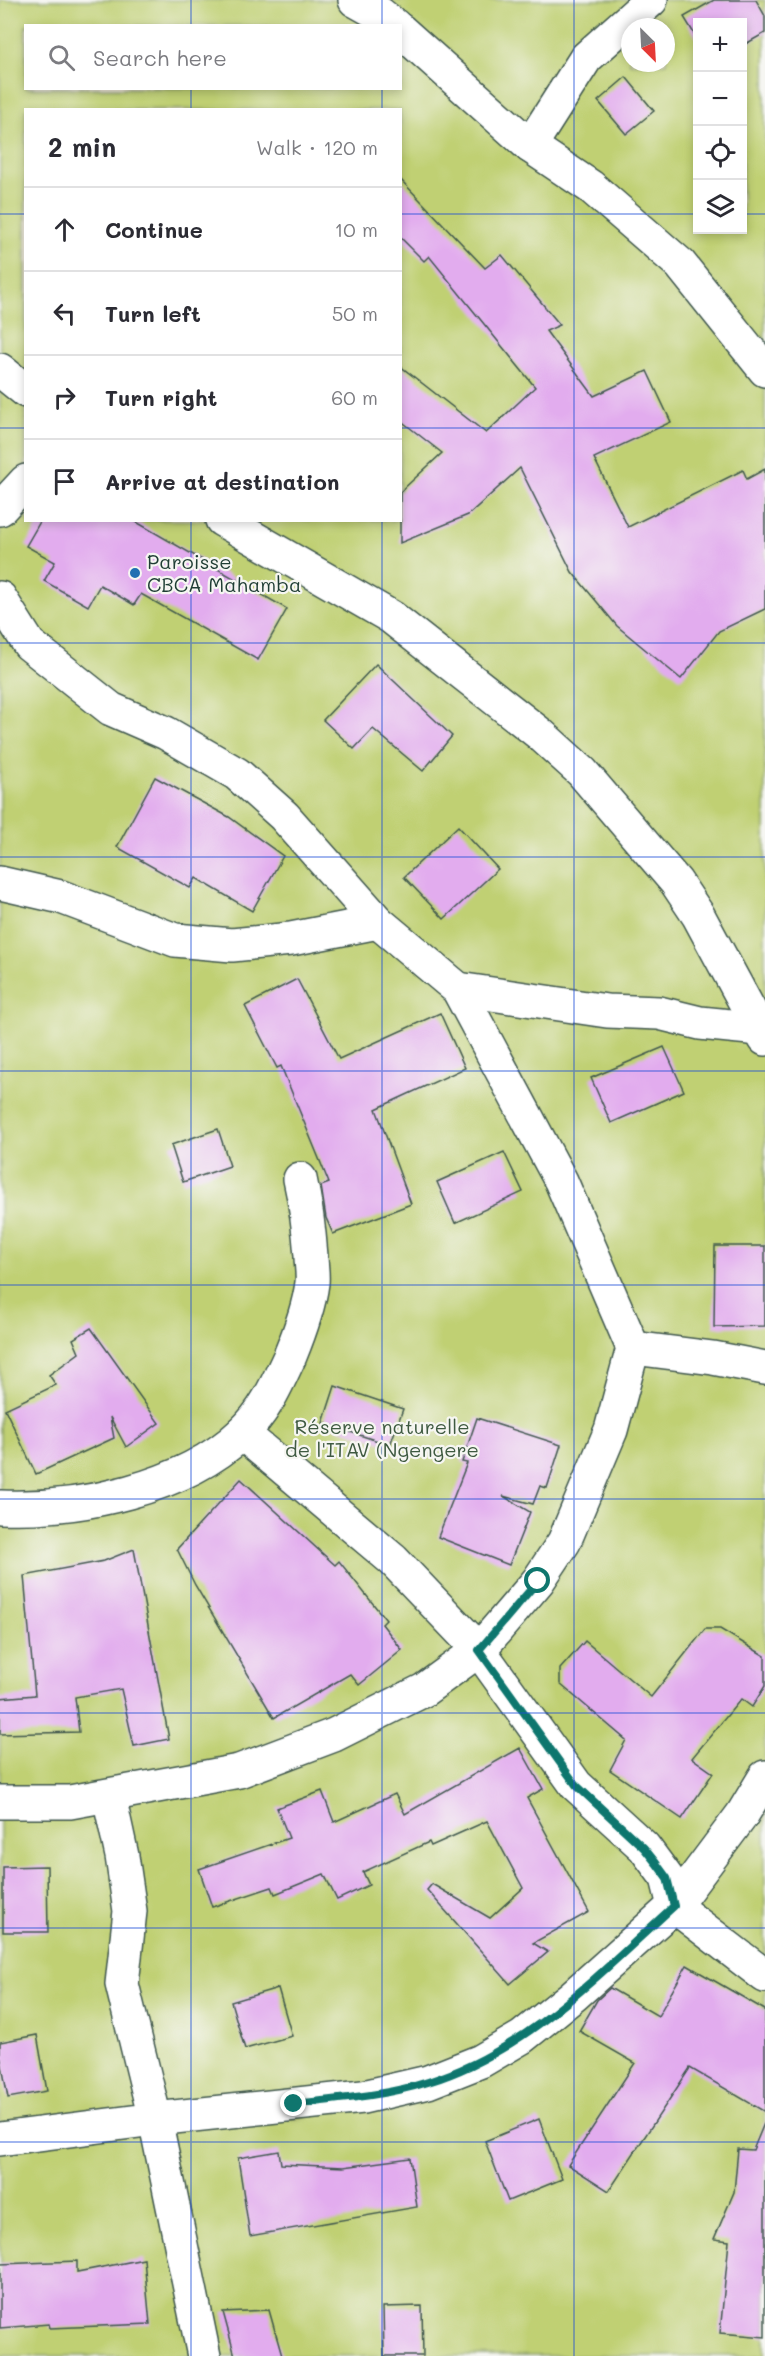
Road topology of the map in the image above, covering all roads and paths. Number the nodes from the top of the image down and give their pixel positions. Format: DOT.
graph roads {
  1 [pos="355,0"];
  2 [pos="651,0"];
  3 [pos="392,24"];
  4 [pos="402,32"];
  5 [pos="530,146"];
  6 [pos="765,369"];
  7 [pos="0,370"];
  8 [pos="24,389"];
  9 [pos="24,483"];
  10 [pos="0,509"];
  11 [pos="225,522"];
  12 [pos="0,598"];
  13 [pos="0,883"];
  14 [pos="378,922"];
  15 [pos="458,989"];
  16 [pos="762,1034"];
  17 [pos="300,1179"];
  18 [pos="633,1348"];
  19 [pos="765,1368"];
  20 [pos="242,1433"];
  21 [pos="0,1508"];
  22 [pos="479,1650"];
  23 [pos="765,1777"];
  24 [pos="109,1796"];
  25 [pos="0,1802"];
  26 [pos="674,1906"];
  27 [pos="765,1976"];
  28 [pos="155,2119"];
  29 [pos="0,2139"];
  30 [pos="204,2356"];
  1 -- 3 [label="street"];
  2 -- 5 [label="street"];
  4 -- 5 [label="street"];
  5 -- 6 [label="street"];
  7 -- 8 [label="street"];
  9 -- 10 [label="street"];
  11 -- 16 [label="street"];
  12 -- 14 [label="street"];
  13 -- 14 [label="street"];
  14 -- 15 [label="street"];
  15 -- 16 [label="street"];
  15 -- 18 [label="street"];
  17 -- 20 [label="street"];
  18 -- 19 [label="street"];
  18 -- 22 [label="street"];
  20 -- 21 [label="street"];
  20 -- 22 [label="street"];
  22 -- 24 [label="street"];
  22 -- 26 [label="street"];
  23 -- 26 [label="street"];
  24 -- 25 [label="street"];
  24 -- 28 [label="street"];
  26 -- 27 [label="street"];
  26 -- 28 [label="street"];
  28 -- 29 [label="street"];
  28 -- 30 [label="street"];
}
